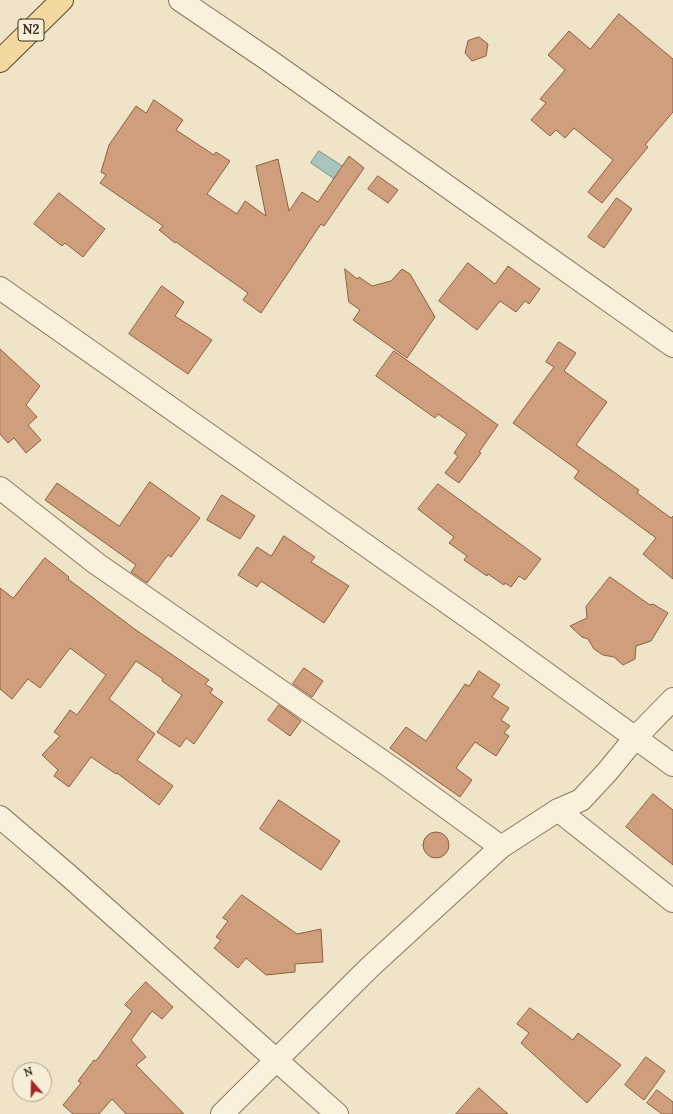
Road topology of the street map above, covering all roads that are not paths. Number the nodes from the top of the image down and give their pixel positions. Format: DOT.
graph roads {
  1 [pos="62,0"];
  2 [pos="180,0"];
  3 [pos="0,61"];
  4 [pos="0,288"];
  5 [pos="673,346"];
  6 [pos="0,488"];
  7 [pos="673,699"];
  8 [pos="635,738"];
  9 [pos="673,764"];
  10 [pos="558,810"];
  11 [pos="0,817"];
  12 [pos="501,847"];
  13 [pos="673,901"];
  14 [pos="275,1060"];
  15 [pos="222,1114"];
  16 [pos="337,1114"];
  1 -- 3 [label="main road, N2"];
  2 -- 5 [label="street"];
  4 -- 8 [label="street"];
  6 -- 12 [label="street"];
  7 -- 8 [label="street"];
  8 -- 9 [label="street"];
  8 -- 10 [label="street"];
  10 -- 12 [label="street"];
  10 -- 13 [label="street"];
  11 -- 14 [label="street"];
  12 -- 14 [label="street"];
  14 -- 15 [label="street"];
  14 -- 16 [label="street"];
}
